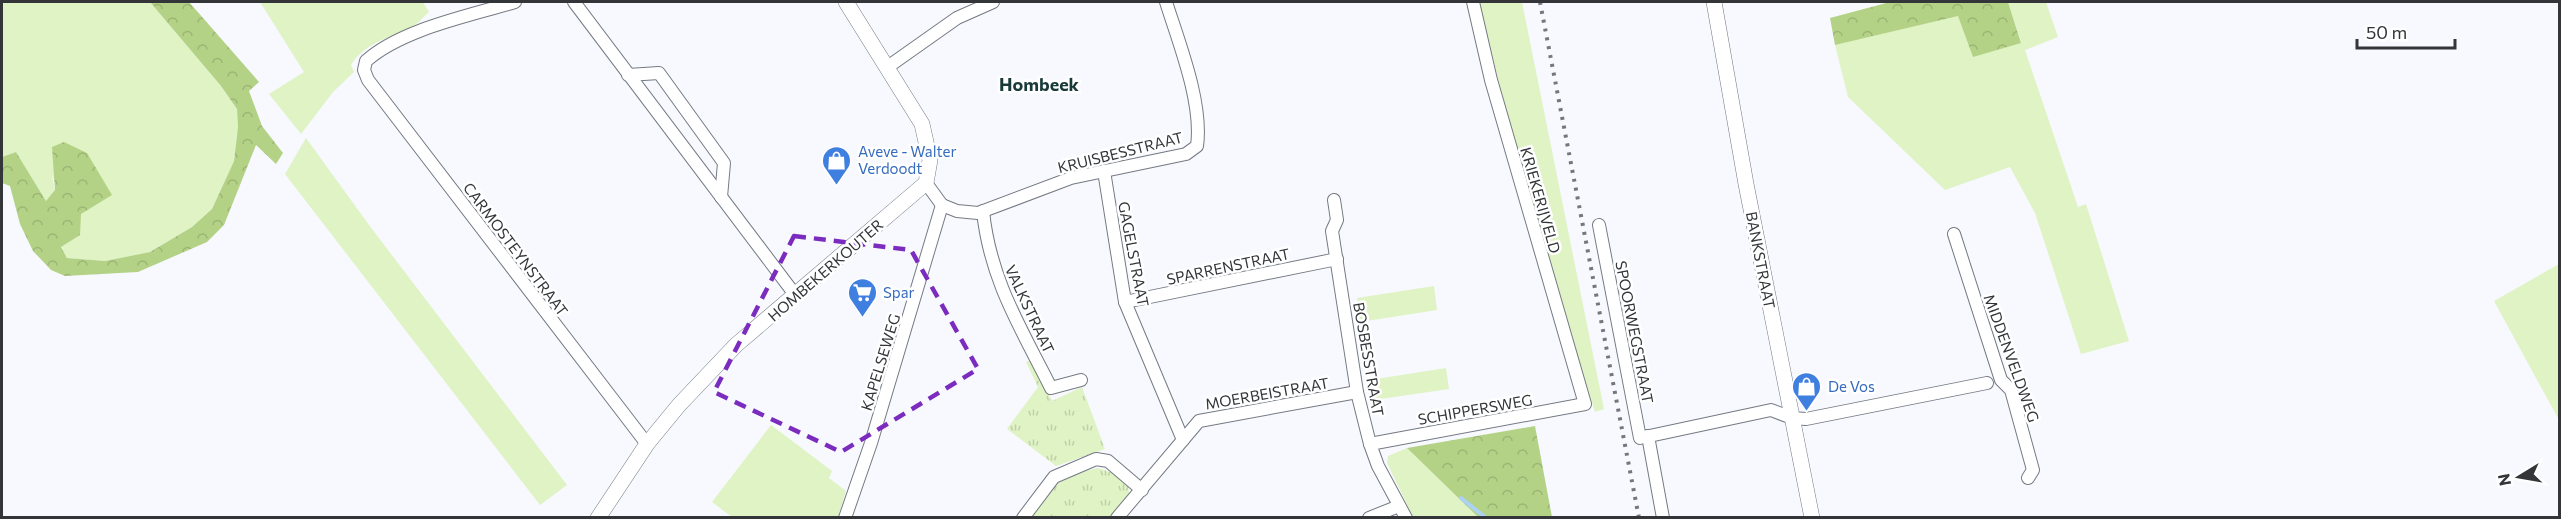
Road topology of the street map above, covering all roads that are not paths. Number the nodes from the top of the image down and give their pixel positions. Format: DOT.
graph roads {
  1 [pos="514,2"];
  2 [pos="574,2"];
  3 [pos="846,2"];
  4 [pos="993,2"];
  5 [pos="1166,2"];
  6 [pos="1473,2"];
  7 [pos="1714,2"];
  8 [pos="889,66"];
  9 [pos="628,75"];
  10 [pos="1104,171"];
  11 [pos="926,183"];
  12 [pos="721,197"];
  13 [pos="1335,200"];
  14 [pos="942,205"];
  15 [pos="983,211"];
  16 [pos="1599,225"];
  17 [pos="1954,234"];
  18 [pos="1337,259"];
  19 [pos="796,296"];
  20 [pos="1125,302"];
  21 [pos="1081,380"];
  22 [pos="1987,382"];
  23 [pos="1357,392"];
  24 [pos="1585,404"];
  25 [pos="1792,418"];
  26 [pos="1648,436"];
  27 [pos="1183,440"];
  28 [pos="647,444"];
  29 [pos="1370,444"];
  30 [pos="2028,478"];
  31 [pos="1142,489"];
  32 [pos="1399,506"];
  33 [pos="598,518"];
  34 [pos="845,518"];
  35 [pos="1023,518"];
  36 [pos="1117,518"];
  37 [pos="1370,518"];
  38 [pos="1406,518"];
  39 [pos="1663,518"];
  40 [pos="1812,518"];
  1 -- 28 [label="street, CARMOSTEYNSTRAAT"];
  2 -- 9 [label="street"];
  3 -- 8 [label="street"];
  4 -- 8 [label="street"];
  5 -- 10 [label="street, KRUISBESSTRAAT"];
  6 -- 24 [label="street, KRIEKERIJVELD"];
  7 -- 25 [label="street, BANKSTRAAT"];
  8 -- 11 [label="street"];
  9 -- 12 [label="street"];
  9 -- 12 [label="street"];
  10 -- 15 [label="street, KRUISBESSTRAAT"];
  10 -- 20 [label="street, GAGELSTRAAT"];
  11 -- 14 [label="street"];
  11 -- 19 [label="street, HOMBEKERKOUTER"];
  12 -- 19 [label="street"];
  13 -- 18 [label="street, BOSBESSTRAAT"];
  14 -- 15 [label="street, KRUISBESSTRAAT"];
  14 -- 34 [label="street, KAPELSEWEG"];
  15 -- 21 [label="street, VALKSTRAAT"];
  16 -- 26 [label="street, SPOORWEGSTRAAT"];
  17 -- 30 [label="street, MIDDENVELDWEG"];
  18 -- 20 [label="street, SPARRENSTRAAT"];
  18 -- 23 [label="street, BOSBESSTRAAT"];
  19 -- 28 [label="street, HOMBEKERKOUTER"];
  20 -- 27 [label="street, GAGELSTRAAT"];
  22 -- 25 [label="street"];
  23 -- 27 [label="street, MOERBEISTRAAT"];
  23 -- 29 [label="street, BOSBESSTRAAT"];
  24 -- 29 [label="street, SCHIPPERSWEG"];
  25 -- 26 [label="street"];
  25 -- 40 [label="street, BANKSTRAAT"];
  26 -- 39 [label="street, SPOORWEGSTRAAT"];
  27 -- 31 [label="street, MOERBEISTRAAT"];
  28 -- 33 [label="street, HOMBEKERKOUTER"];
  29 -- 32 [label="street, BOSBESSTRAAT"];
  31 -- 35 [label="street"];
  31 -- 36 [label="street, MOERBEISTRAAT"];
  32 -- 37 [label="street"];
  32 -- 38 [label="street, BOSBESSTRAAT"];
}
